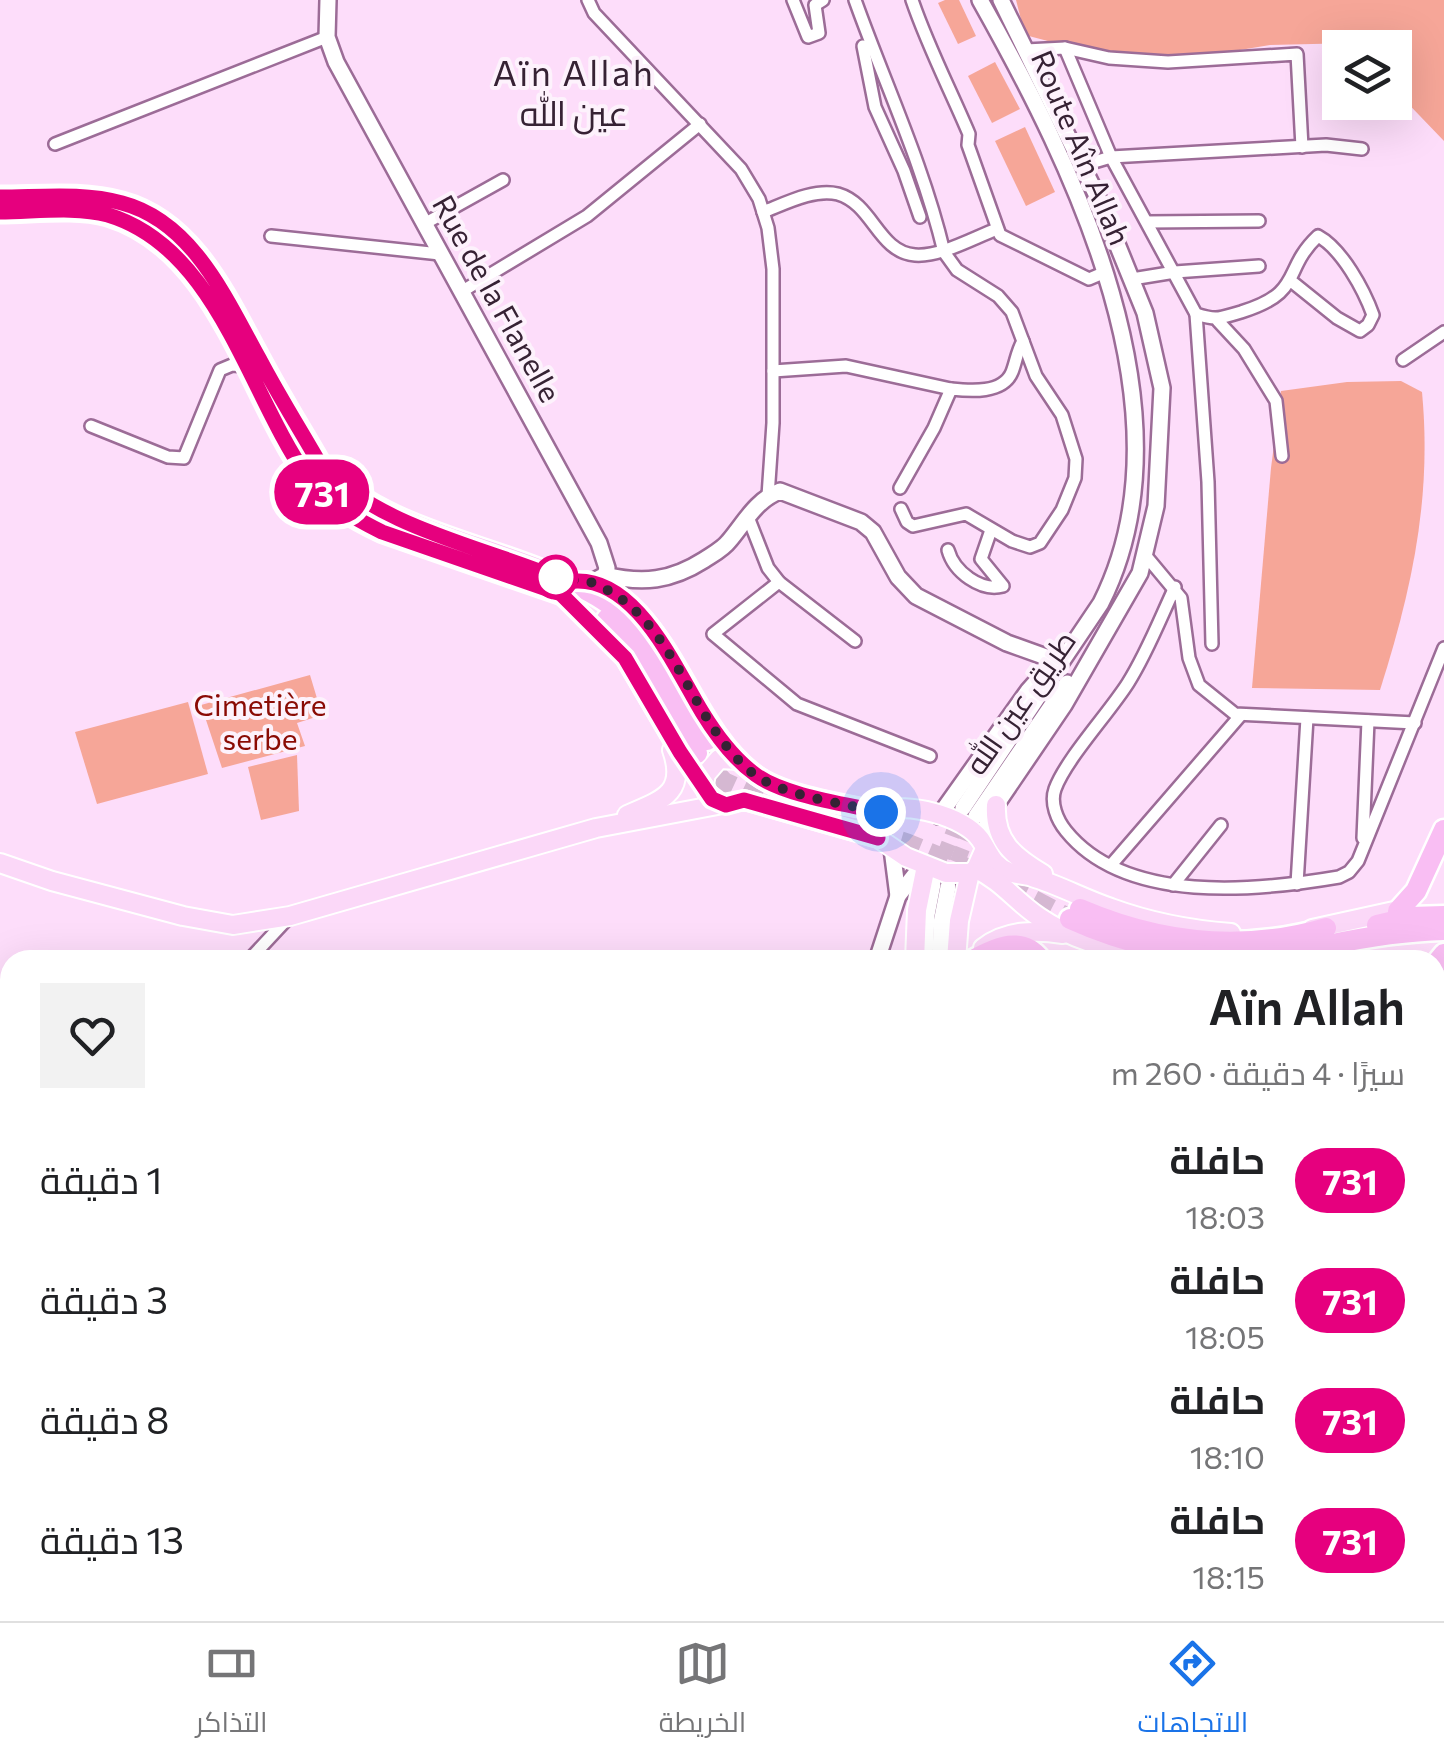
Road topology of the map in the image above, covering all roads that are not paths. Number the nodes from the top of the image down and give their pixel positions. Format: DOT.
graph roads {
  1 [pos="328,0"];
  2 [pos="588,0"];
  3 [pos="793,0"];
  4 [pos="823,0"];
  5 [pos="846,0"];
  6 [pos="854,0"];
  7 [pos="912,0"];
  8 [pos="980,0"];
  9 [pos="1001,0"];
  10 [pos="327,37"];
  11 [pos="1064,48"];
  12 [pos="1026,50"];
  13 [pos="700,124"];
  14 [pos="55,144"];
  15 [pos="1302,147"];
  16 [pos="1362,149"];
  17 [pos="1111,157"];
  18 [pos="1084,165"];
  19 [pos="503,180"];
  20 [pos="0,197"];
  21 [pos="0,212"];
  22 [pos="763,212"];
  23 [pos="920,217"];
  24 [pos="1259,221"];
  25 [pos="1146,222"];
  26 [pos="424,224"];
  27 [pos="997,229"];
  28 [pos="271,236"];
  29 [pos="943,249"];
  30 [pos="440,254"];
  31 [pos="1259,266"];
  32 [pos="1175,272"];
  33 [pos="1103,273"];
  34 [pos="1132,278"];
  35 [pos="1290,281"];
  36 [pos="462,292"];
  37 [pos="1196,314"];
  38 [pos="1218,320"];
  39 [pos="1444,332"];
  40 [pos="1022,341"];
  41 [pos="1029,360"];
  42 [pos="1403,360"];
  43 [pos="246,366"];
  44 [pos="772,371"];
  45 [pos="1011,376"];
  46 [pos="951,389"];
  47 [pos="91,426"];
  48 [pos="1282,456"];
  49 [pos="900,488"];
  50 [pos="768,496"];
  51 [pos="901,508"];
  52 [pos="748,517"];
  53 [pos="992,530"];
  54 [pos="948,550"];
  55 [pos="1146,556"];
  56 [pos="598,579"];
  57 [pos="779,582"];
  58 [pos="1175,587"];
  59 [pos="564,588"];
  60 [pos="1112,624"];
  61 [pos="855,641"];
  62 [pos="1212,644"];
  63 [pos="1444,648"];
  64 [pos="1060,662"];
  65 [pos="660,716"];
  66 [pos="1240,716"];
  67 [pos="1307,718"];
  68 [pos="1368,721"];
  69 [pos="1415,723"];
  70 [pos="708,744"];
  71 [pos="930,756"];
  72 [pos="743,763"];
  73 [pos="704,785"];
  74 [pos="744,800"];
  75 [pos="720,804"];
  76 [pos="996,805"];
  77 [pos="889,810"];
  78 [pos="940,816"];
  79 [pos="635,822"];
  80 [pos="1221,825"];
  81 [pos="596,828"];
  82 [pos="1444,830"];
  83 [pos="885,843"];
  84 [pos="1363,848"];
  85 [pos="978,858"];
  86 [pos="0,863"];
  87 [pos="924,865"];
  88 [pos="1111,865"];
  89 [pos="1173,884"];
  90 [pos="1297,884"];
  91 [pos="898,896"];
  92 [pos="1444,906"];
  93 [pos="1398,910"];
  94 [pos="1073,914"];
  95 [pos="290,916"];
  96 [pos="1444,916"];
  97 [pos="1444,930"];
  98 [pos="1325,936"];
  99 [pos="258,950"];
  100 [pos="880,950"];
  101 [pos="915,950"];
  102 [pos="925,950"];
  103 [pos="940,950"];
  104 [pos="957,950"];
  105 [pos="983,950"];
  106 [pos="999,950"];
  107 [pos="1032,950"];
  108 [pos="1134,950"];
  109 [pos="1164,950"];
  110 [pos="1303,950"];
  111 [pos="0,1304"];
  112 [pos="0,1326"];
  1 -- 10 [label="main road"];
  2 -- 13 [label="street"];
  3 -- 4 [label="street"];
  5 -- 23 [label="street"];
  6 -- 29 [label="street"];
  7 -- 27 [label="street"];
  8 -- 33 [label="main road, Route Aîn Allah"];
  9 -- 12 [label="main road, Route Aîn Allah"];
  10 -- 14 [label="street"];
  10 -- 26 [label="main road, Rue de la Flanelle"];
  11 -- 12 [label="street"];
  11 -- 15 [label="street"];
  11 -- 17 [label="street"];
  12 -- 18 [label="main road, Route Aîn Allah"];
  13 -- 22 [label="street"];
  13 -- 36 [label="street"];
  15 -- 16 [label="street"];
  15 -- 17 [label="street"];
  17 -- 18 [label="street"];
  17 -- 25 [label="street"];
  18 -- 34 [label="main road, Route Aîn Allah"];
  19 -- 26 [label="street"];
  20 -- 59 [label="highway"];
  21 -- 43 [label="highway"];
  22 -- 29 [label="street"];
  22 -- 44 [label="street"];
  24 -- 25 [label="street"];
  25 -- 32 [label="street"];
  26 -- 30 [label="main road, Rue de la Flanelle"];
  27 -- 29 [label="street"];
  27 -- 33 [label="street"];
  28 -- 30 [label="street"];
  29 -- 40 [label="street"];
  30 -- 36 [label="main road, Rue de la Flanelle"];
  31 -- 32 [label="street"];
  32 -- 34 [label="street"];
  32 -- 37 [label="street"];
  33 -- 64 [label="main road, Route Aîn Allah"];
  34 -- 55 [label="main road, Route Aîn Allah"];
  35 -- 35 [label="street"];
  35 -- 38 [label="street"];
  36 -- 56 [label="main road, Rue de la Flanelle"];
  37 -- 38 [label="street"];
  37 -- 62 [label="street"];
  38 -- 48 [label="street"];
  39 -- 42 [label="street"];
  40 -- 41 [label="street"];
  40 -- 45 [label="street"];
  41 -- 45 [label="street"];
  41 -- 53 [label="street"];
  43 -- 47 [label="street"];
  43 -- 59 [label="highway"];
  44 -- 46 [label="street"];
  44 -- 50 [label="street"];
  45 -- 46 [label="street"];
  46 -- 49 [label="street"];
  50 -- 52 [label="main road"];
  50 -- 64 [label="main road"];
  51 -- 53 [label="street"];
  52 -- 56 [label="main road"];
  52 -- 57 [label="street"];
  53 -- 54 [label="street"];
  55 -- 58 [label="street"];
  55 -- 60 [label="main road, Route Aîn Allah"];
  56 -- 59 [label="main road"];
  56 -- 70 [label="main road"];
  57 -- 61 [label="street"];
  57 -- 71 [label="street"];
  58 -- 66 [label="street"];
  58 -- 88 [label="street"];
  59 -- 65 [label="main road"];
  59 -- 70 [label="highway"];
  60 -- 64 [label="main road, طريق عين الله"];
  60 -- 76 [label="main road"];
  63 -- 69 [label="street"];
  64 -- 78 [label="main road"];
  65 -- 73 [label="main road"];
  65 -- 81 [label="main road"];
  66 -- 67 [label="street"];
  66 -- 88 [label="street"];
  67 -- 68 [label="street"];
  67 -- 90 [label="street"];
  68 -- 69 [label="street"];
  68 -- 84 [label="street"];
  69 -- 84 [label="street"];
  70 -- 72 [label="main road"];
  70 -- 77 [label="main road"];
  72 -- 73 [label="main road"];
  72 -- 74 [label="main road"];
  72 -- 77 [label="main road"];
  73 -- 75 [label="main road"];
  73 -- 79 [label="main road"];
  74 -- 75 [label="main road"];
  74 -- 83 [label="main road"];
  75 -- 79 [label="main road"];
  76 -- 85 [label="main road"];
  76 -- 94 [label="main road"];
  77 -- 78 [label="main road"];
  77 -- 83 [label="main road"];
  78 -- 85 [label="main road"];
  79 -- 81 [label="main road"];
  80 -- 89 [label="street"];
  81 -- 95 [label="main road"];
  82 -- 93 [label="highway"];
  83 -- 87 [label="main road"];
  83 -- 91 [label="main road"];
  84 -- 90 [label="street"];
  85 -- 87 [label="main road"];
  85 -- 94 [label="main road"];
  85 -- 94 [label="main road"];
  85 -- 104 [label="main road"];
  86 -- 95 [label="main road"];
  87 -- 91 [label="main road"];
  87 -- 101 [label="main road"];
  88 -- 89 [label="street"];
  89 -- 90 [label="street"];
  91 -- 100 [label="main road"];
  92 -- 93 [label="highway"];
  93 -- 98 [label="main road"];
  94 -- 98 [label="highway"];
  94 -- 105 [label="main road"];
  94 -- 108 [label="main road"];
  94 -- 109 [label="highway"];
  95 -- 99 [label="street"];
  96 -- 98 [label="highway"];
  97 -- 98 [label="highway"];
  98 -- 110 [label="highway"];
  102 -- 103 [label="main road"];
  106 -- 107 [label="highway"];
  111 -- 112 [label="street"];
}
